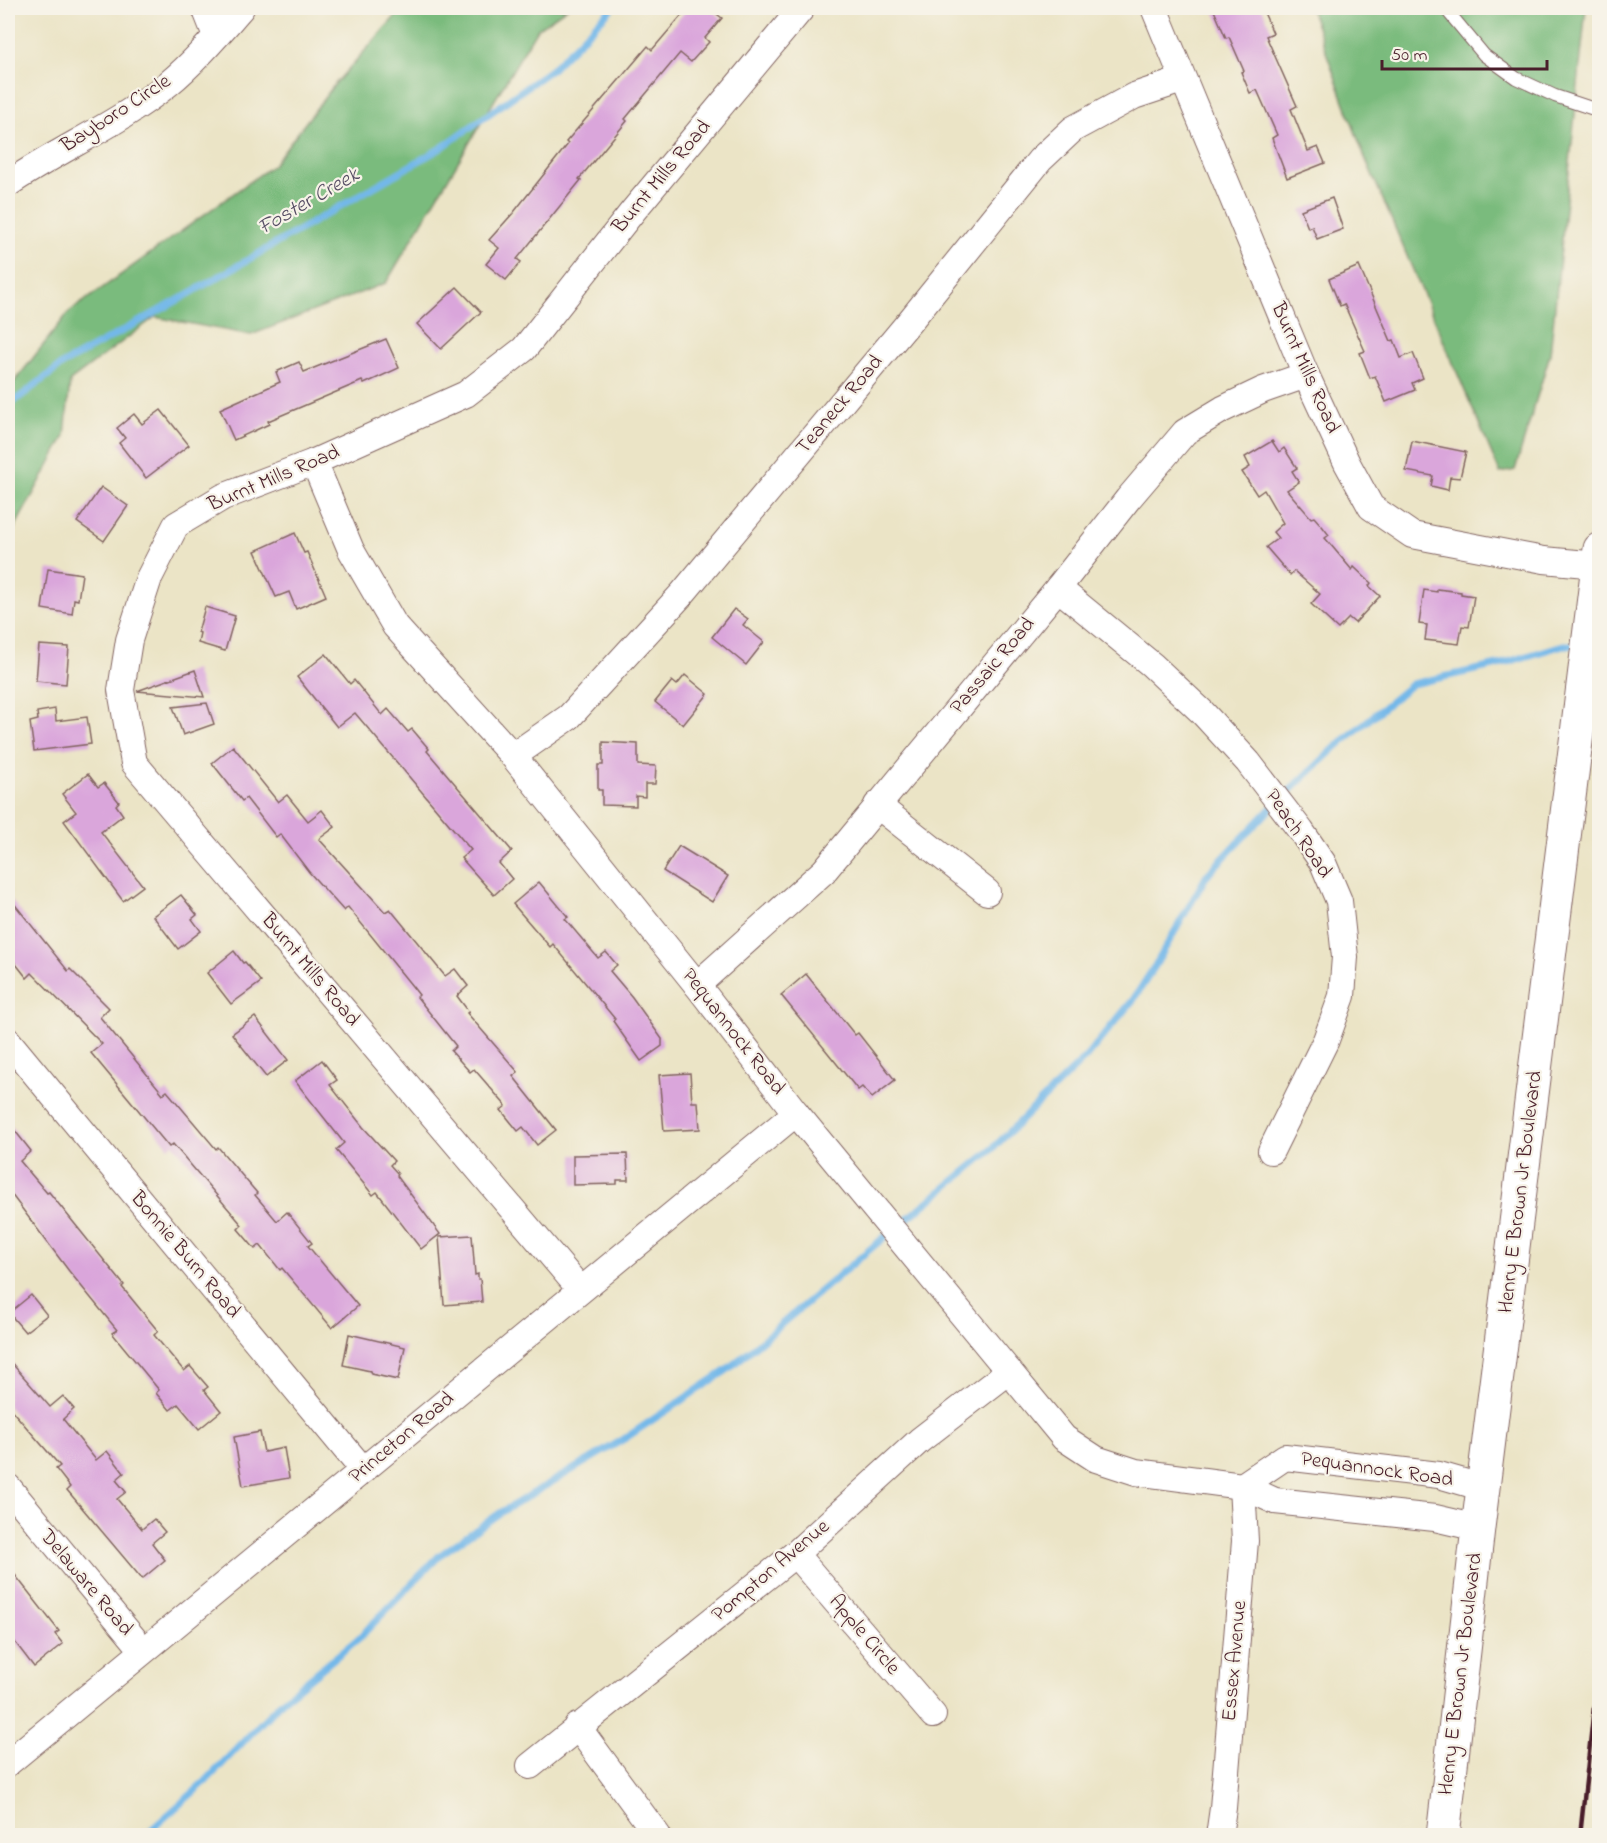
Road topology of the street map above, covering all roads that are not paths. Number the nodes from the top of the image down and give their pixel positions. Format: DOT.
graph roads {
  1 [pos="206,8"];
  2 [pos="242,8"];
  3 [pos="802,8"];
  4 [pos="1154,8"];
  5 [pos="1445,8"];
  6 [pos="216,36"];
  7 [pos="1182,80"];
  8 [pos="1599,111"];
  9 [pos="8,184"];
  10 [pos="1305,375"];
  11 [pos="314,462"];
  12 [pos="1599,557"];
  13 [pos="1058,588"];
  14 [pos="513,756"];
  15 [pos="877,805"];
  16 [pos="987,892"];
  17 [pos="697,985"];
  18 [pos="8,1041"];
  19 [pos="796,1113"];
  20 [pos="1271,1151"];
  21 [pos="580,1289"];
  22 [pos="1008,1372"];
  23 [pos="363,1470"];
  24 [pos="1242,1486"];
  25 [pos="8,1487"];
  26 [pos="1484,1488"];
  27 [pos="1478,1528"];
  28 [pos="795,1554"];
  29 [pos="142,1650"];
  30 [pos="933,1716"];
  31 [pos="578,1726"];
  32 [pos="8,1762"];
  33 [pos="530,1766"];
  34 [pos="658,1836"];
  35 [pos="1219,1836"];
  36 [pos="1443,1836"];
  1 -- 6 [label="street"];
  2 -- 6 [label="street, Bayboro Circle"];
  3 -- 11 [label="street, Burnt Mills Road"];
  4 -- 7 [label="street, Burnt Mills Road"];
  5 -- 8 [label="lane"];
  6 -- 9 [label="street, Bayboro Circle"];
  7 -- 10 [label="street, Burnt Mills Road"];
  7 -- 14 [label="street, Teaneck Road"];
  10 -- 12 [label="street, Burnt Mills Road"];
  10 -- 13 [label="street, Passaic Road"];
  11 -- 14 [label="street, Pequannock Road"];
  11 -- 21 [label="street, Burnt Mills Road"];
  12 -- 26 [label="main road, Henry E Brown Jr Boulevard"];
  13 -- 15 [label="street, Passaic Road"];
  13 -- 20 [label="street, Peach Road"];
  14 -- 17 [label="street, Pequannock Road"];
  15 -- 16 [label="street"];
  15 -- 17 [label="street, Passaic Road"];
  17 -- 19 [label="street, Pequannock Road"];
  18 -- 23 [label="street, Bonnie Burn Road"];
  19 -- 21 [label="street, Princeton Road"];
  19 -- 22 [label="street, Pequannock Road"];
  21 -- 23 [label="street, Princeton Road"];
  22 -- 24 [label="street, Pequannock Road"];
  22 -- 28 [label="street, Pompton Avenue"];
  23 -- 29 [label="street, Princeton Road"];
  24 -- 26 [label="street, Pequannock Road"];
  24 -- 27 [label="street, Pequannock Road"];
  24 -- 35 [label="street, Essex Avenue"];
  25 -- 29 [label="street, Delaware Road"];
  26 -- 27 [label="main road, Henry E Brown Jr Boulevard"];
  27 -- 36 [label="main road, Henry E Brown Jr Boulevard"];
  28 -- 30 [label="street, Apple Circle"];
  28 -- 31 [label="street, Pompton Avenue"];
  29 -- 32 [label="street, Princeton Road"];
  31 -- 33 [label="street, Pompton Avenue"];
  31 -- 34 [label="street"];
}
